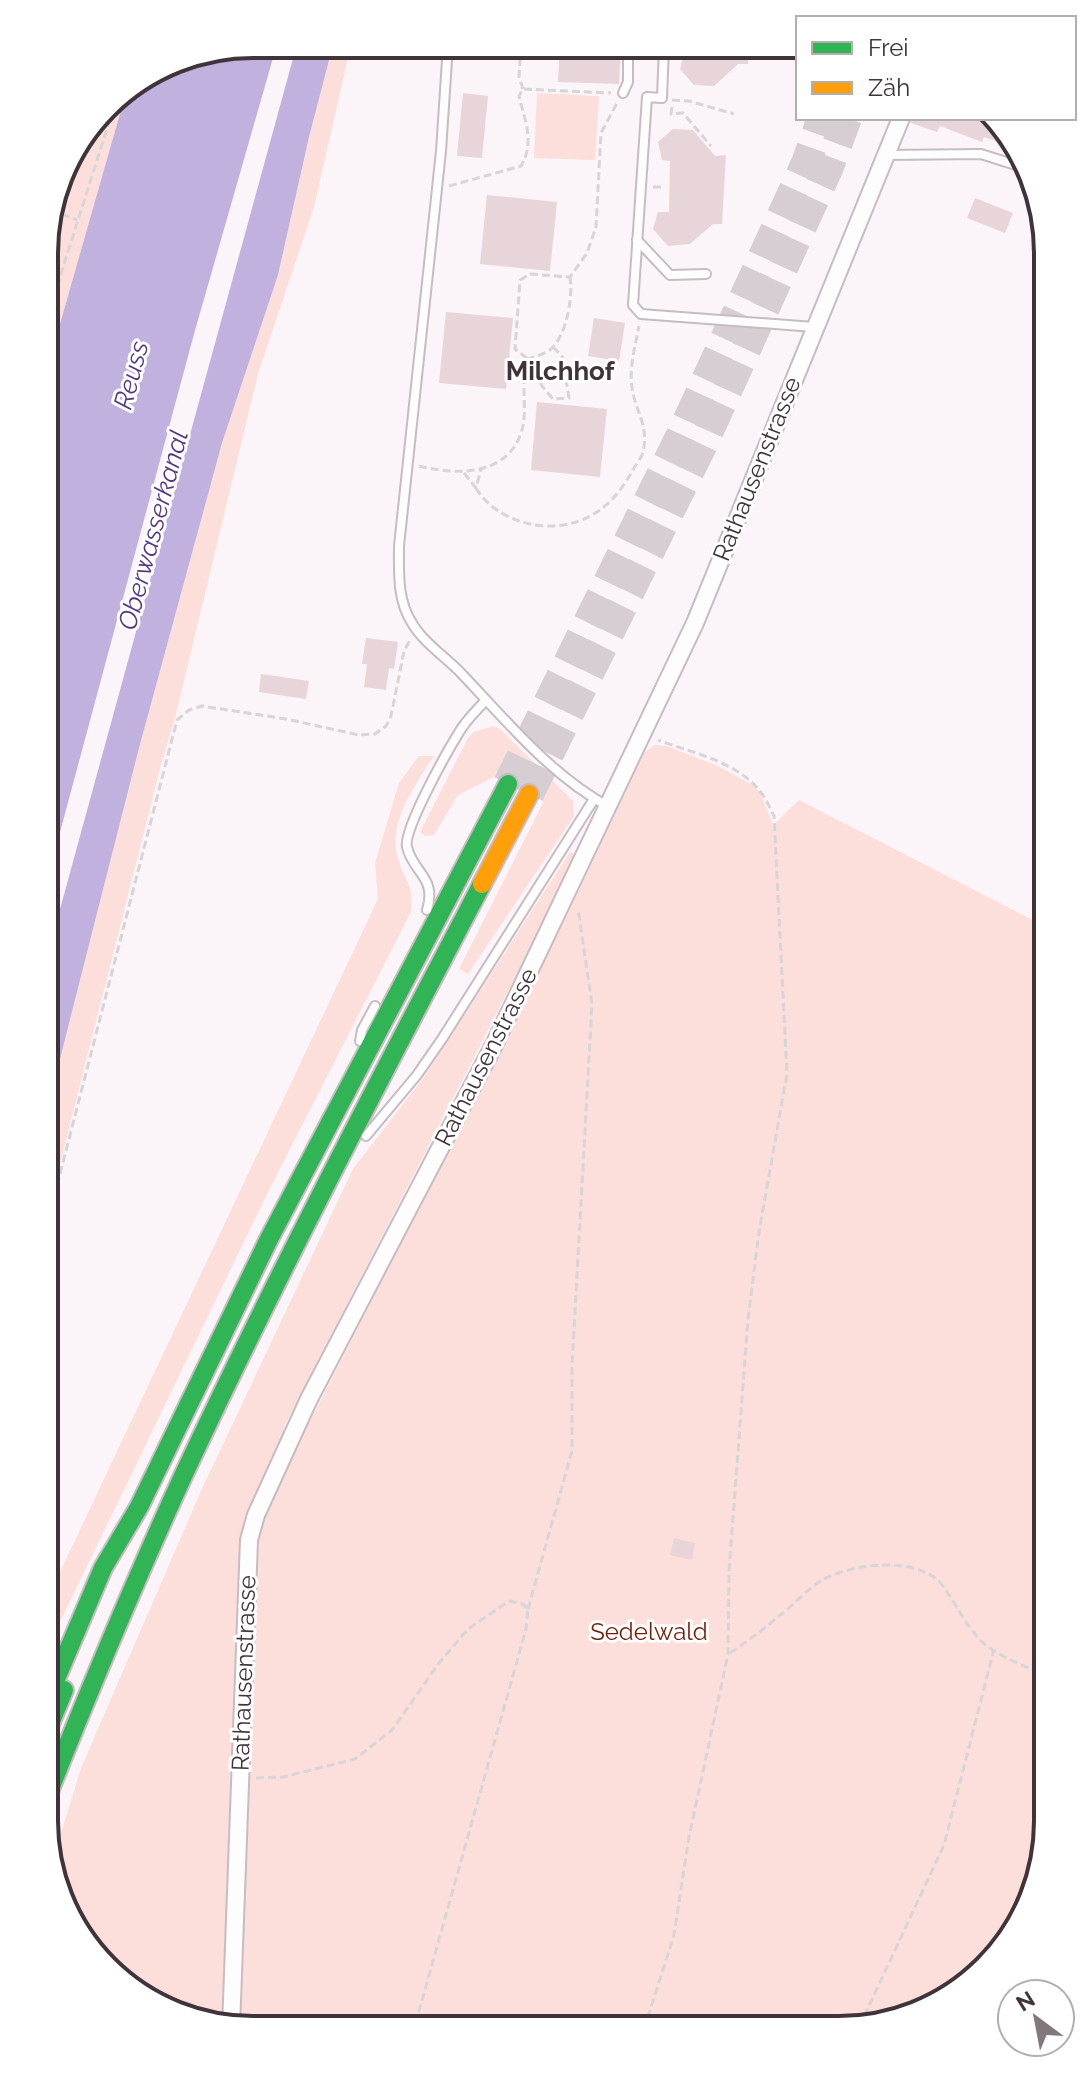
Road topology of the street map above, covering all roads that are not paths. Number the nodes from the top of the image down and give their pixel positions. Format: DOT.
graph roads {
  1 [pos="447,58"];
  2 [pos="628,58"];
  3 [pos="664,58"];
  4 [pos="623,93"];
  5 [pos="900,120"];
  6 [pos="885,155"];
  7 [pos="1012,164"];
  8 [pos="637,240"];
  9 [pos="706,274"];
  10 [pos="814,327"];
  11 [pos="486,700"];
  12 [pos="508,784"];
  13 [pos="529,794"];
  14 [pos="602,803"];
  15 [pos="419,925"];
  16 [pos="383,990"];
  17 [pos="354,1073"];
  18 [pos="363,1139"];
  19 [pos="354,1149"];
  20 [pos="336,1169"];
  21 [pos="139,1507"];
  22 [pos="58,1674"];
  23 [pos="58,1705"];
  24 [pos="58,1769"];
  25 [pos="232,2014"];
  1 -- 11 [label="lane"];
  2 -- 4 [label="lane"];
  3 -- 8 [label="lane"];
  5 -- 6 [label="street, Rathausenstrasse"];
  6 -- 7 [label="lane"];
  6 -- 10 [label="street, Rathausenstrasse"];
  8 -- 9 [label="lane"];
  8 -- 10 [label="lane"];
  10 -- 14 [label="street, Rathausenstrasse"];
  11 -- 14 [label="lane"];
  11 -- 15 [label="lane"];
  12 -- 17 [label="highway"];
  13 -- 20 [label="highway"];
  14 -- 18 [label="lane"];
  14 -- 25 [label="street, Rathausenstrasse"];
  16 -- 17 [label="lane"];
  17 -- 21 [label="highway"];
  19 -- 20 [label="lane"];
  20 -- 24 [label="highway"];
  21 -- 22 [label="highway"];
  21 -- 23 [label="highway"];
}
